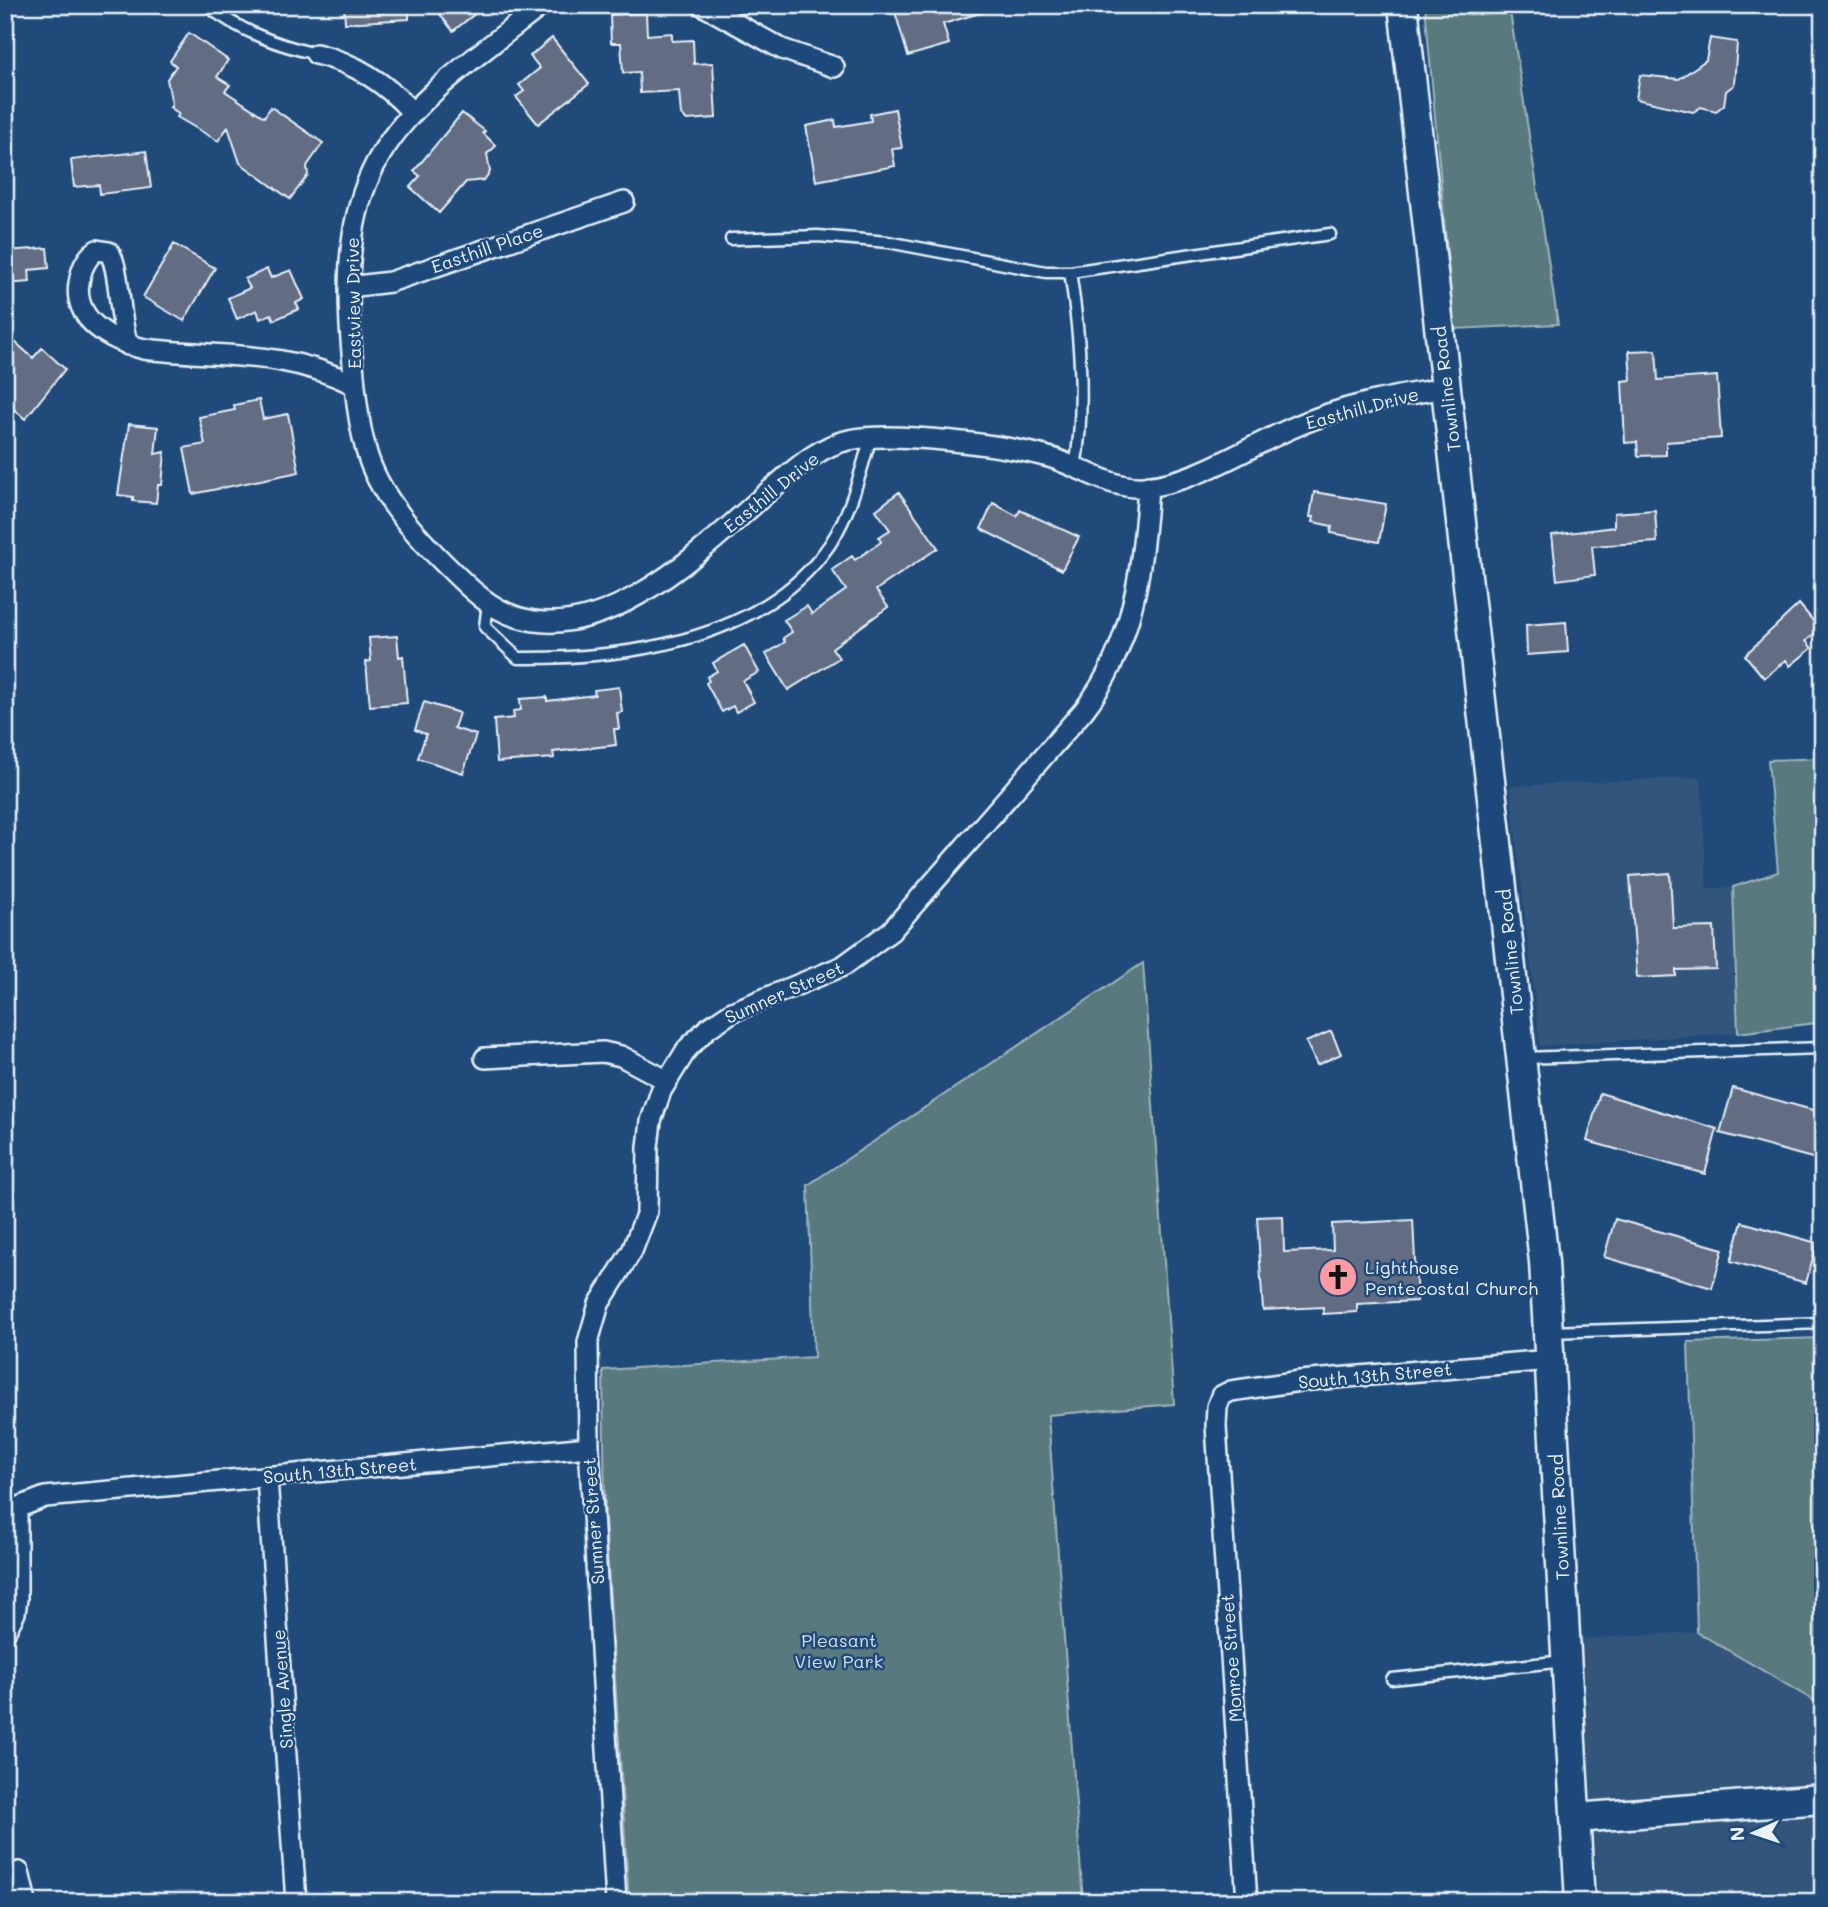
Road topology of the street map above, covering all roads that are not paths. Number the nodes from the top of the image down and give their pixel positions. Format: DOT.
graph roads {
  1 [pos="206,5"];
  2 [pos="542,5"];
  3 [pos="702,5"];
  4 [pos="1403,5"];
  5 [pos="316,54"];
  6 [pos="834,66"];
  7 [pos="411,111"];
  8 [pos="624,202"];
  9 [pos="1330,234"];
  10 [pos="731,239"];
  11 [pos="1070,272"];
  12 [pos="349,287"];
  13 [pos="128,345"];
  14 [pos="355,385"];
  15 [pos="1446,388"];
  16 [pos="871,437"];
  17 [pos="1076,468"];
  18 [pos="1148,486"];
  19 [pos="488,603"];
  20 [pos="1823,1048"];
  21 [pos="485,1058"];
  22 [pos="1522,1058"];
  23 [pos="666,1080"];
  24 [pos="1823,1323"];
  25 [pos="1548,1332"];
  26 [pos="1550,1360"];
  27 [pos="1217,1415"];
  28 [pos="589,1447"];
  29 [pos="267,1477"];
  30 [pos="5,1632"];
  31 [pos="1566,1660"];
  32 [pos="1392,1679"];
  33 [pos="1823,1799"];
  34 [pos="1576,1818"];
  35 [pos="19,1872"];
  36 [pos="26,1902"];
  37 [pos="296,1902"];
  38 [pos="616,1902"];
  39 [pos="1247,1902"];
  40 [pos="1580,1902"];
  1 -- 5 [label="lane"];
  2 -- 7 [label="street, Eastview Drive"];
  3 -- 6 [label="street"];
  4 -- 15 [label="street, Townline Road"];
  5 -- 7 [label="street"];
  7 -- 12 [label="street, Eastview Drive"];
  8 -- 12 [label="street, Easthill Place"];
  9 -- 11 [label="lane"];
  10 -- 11 [label="lane"];
  11 -- 17 [label="lane"];
  12 -- 14 [label="street, Eastview Drive"];
  13 -- 14 [label="street"];
  14 -- 19 [label="street, Easthill Drive"];
  15 -- 18 [label="street, Easthill Drive"];
  15 -- 22 [label="street, Townline Road"];
  16 -- 17 [label="street, Easthill Drive"];
  16 -- 19 [label="street, Easthill Drive"];
  16 -- 19 [label="lane"];
  17 -- 18 [label="street, Easthill Drive"];
  18 -- 23 [label="street, Sumner Street"];
  20 -- 22 [label="lane"];
  21 -- 23 [label="street"];
  22 -- 25 [label="street, Townline Road"];
  23 -- 28 [label="street, Sumner Street"];
  24 -- 25 [label="lane"];
  25 -- 26 [label="street, Townline Road"];
  26 -- 27 [label="street, South 13th Street"];
  26 -- 31 [label="street, Townline Road"];
  27 -- 39 [label="street, Monroe Street"];
  28 -- 29 [label="street, South 13th Street"];
  28 -- 38 [label="street, Sumner Street"];
  29 -- 30 [label="street, South 13th Street"];
  29 -- 37 [label="street, Single Avenue"];
  31 -- 32 [label="lane"];
  31 -- 34 [label="street, Townline Road"];
  33 -- 34 [label="street"];
  34 -- 40 [label="street, Townline Road"];
  35 -- 36 [label="street"];
}
